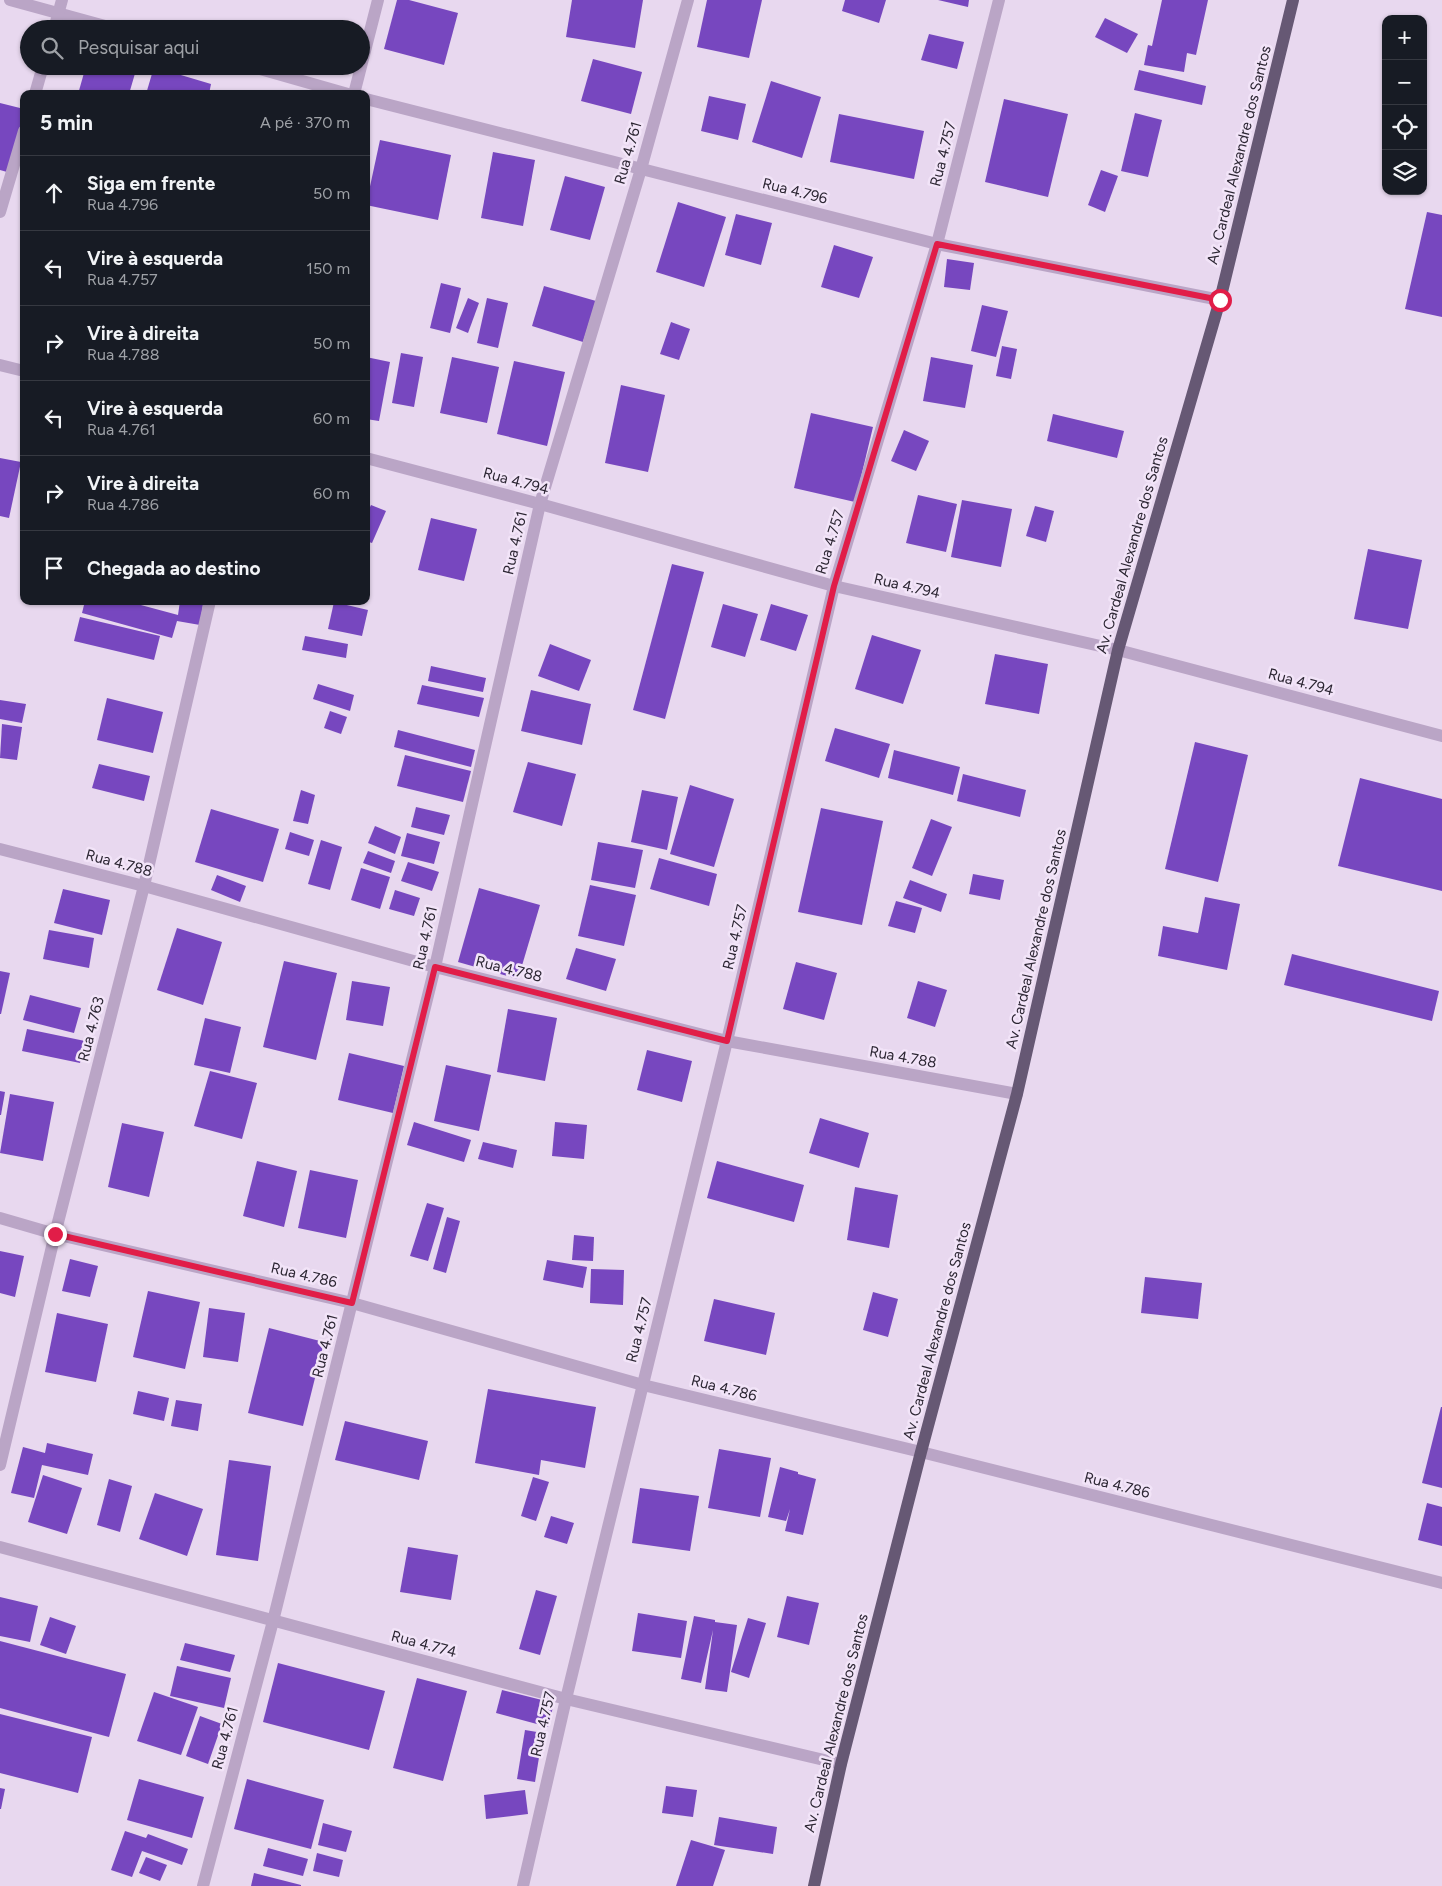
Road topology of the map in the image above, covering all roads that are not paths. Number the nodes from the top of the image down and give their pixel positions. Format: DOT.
graph roads {
  1 [pos="10,0"];
  2 [pos="62,0"];
  3 [pos="378,0"];
  4 [pos="688,0"];
  5 [pos="999,0"];
  6 [pos="1293,0"];
  7 [pos="59,13"];
  8 [pos="57,20"];
  9 [pos="84,20"];
  10 [pos="370,31"];
  11 [pos="40,75"];
  12 [pos="282,75"];
  13 [pos="359,75"];
  14 [pos="36,90"];
  15 [pos="334,90"];
  16 [pos="355,90"];
  17 [pos="370,99"];
  18 [pos="20,144"];
  19 [pos="641,169"];
  20 [pos="0,212"];
  21 [pos="937,244"];
  22 [pos="1220,300"];
  23 [pos="0,366"];
  24 [pos="20,370"];
  25 [pos="370,459"];
  26 [pos="540,504"];
  27 [pos="834,586"];
  28 [pos="209,605"];
  29 [pos="1118,650"];
  30 [pos="1442,736"];
  31 [pos="0,849"];
  32 [pos="144,886"];
  33 [pos="435,967"];
  34 [pos="727,1041"];
  35 [pos="1017,1094"];
  36 [pos="0,1218"];
  37 [pos="55,1234"];
  38 [pos="352,1303"];
  39 [pos="643,1385"];
  40 [pos="921,1452"];
  41 [pos="0,1465"];
  42 [pos="0,1547"];
  43 [pos="1442,1583"];
  44 [pos="273,1621"];
  45 [pos="566,1699"];
  46 [pos="841,1764"];
  47 [pos="203,1886"];
  48 [pos="523,1886"];
  49 [pos="814,1886"];
  1 -- 7 [label="street"];
  2 -- 7 [label="street"];
  3 -- 10 [label="street"];
  4 -- 19 [label="street, Rua 4.761"];
  5 -- 21 [label="street, Rua 4.757"];
  6 -- 22 [label="main road, Av. Cardeal Alexandre dos Santos"];
  7 -- 8 [label="street"];
  7 -- 9 [label="street"];
  11 -- 14 [label="street"];
  12 -- 15 [label="street"];
  13 -- 16 [label="street"];
  17 -- 19 [label="street, Rua 4.796"];
  18 -- 20 [label="street"];
  19 -- 21 [label="street, Rua 4.796"];
  19 -- 26 [label="street, Rua 4.761"];
  21 -- 22 [label="street, Rua 4.796"];
  21 -- 27 [label="street, Rua 4.757"];
  22 -- 29 [label="main road, Av. Cardeal Alexandre dos Santos"];
  23 -- 24 [label="street"];
  25 -- 26 [label="street, Rua 4.794"];
  26 -- 27 [label="street, Rua 4.794"];
  26 -- 33 [label="street, Rua 4.761"];
  27 -- 29 [label="street, Rua 4.794"];
  27 -- 34 [label="street, Rua 4.757"];
  28 -- 32 [label="street, Rua 4.763"];
  29 -- 30 [label="street, Rua 4.794"];
  29 -- 35 [label="main road, Av. Cardeal Alexandre dos Santos"];
  31 -- 32 [label="street, Rua 4.788"];
  32 -- 33 [label="street, Rua 4.788"];
  32 -- 37 [label="street, Rua 4.763"];
  33 -- 34 [label="street, Rua 4.788"];
  33 -- 38 [label="street, Rua 4.761"];
  34 -- 35 [label="street, Rua 4.788"];
  34 -- 39 [label="street, Rua 4.757"];
  35 -- 40 [label="main road, Av. Cardeal Alexandre dos Santos"];
  36 -- 37 [label="street, Rua 4.786"];
  37 -- 38 [label="street, Rua 4.786"];
  37 -- 41 [label="street, Rua 4.763"];
  38 -- 39 [label="street, Rua 4.786"];
  38 -- 44 [label="street, Rua 4.761"];
  39 -- 40 [label="street, Rua 4.786"];
  39 -- 45 [label="street, Rua 4.757"];
  40 -- 43 [label="street, Rua 4.786"];
  40 -- 46 [label="main road, Av. Cardeal Alexandre dos Santos"];
  42 -- 44 [label="street, Rua 4.774"];
  44 -- 45 [label="street, Rua 4.774"];
  44 -- 47 [label="street, Rua 4.761"];
  45 -- 46 [label="street, Rua 4.774"];
  45 -- 48 [label="street, Rua 4.757"];
  46 -- 49 [label="main road, Av. Cardeal Alexandre dos Santos"];
}
